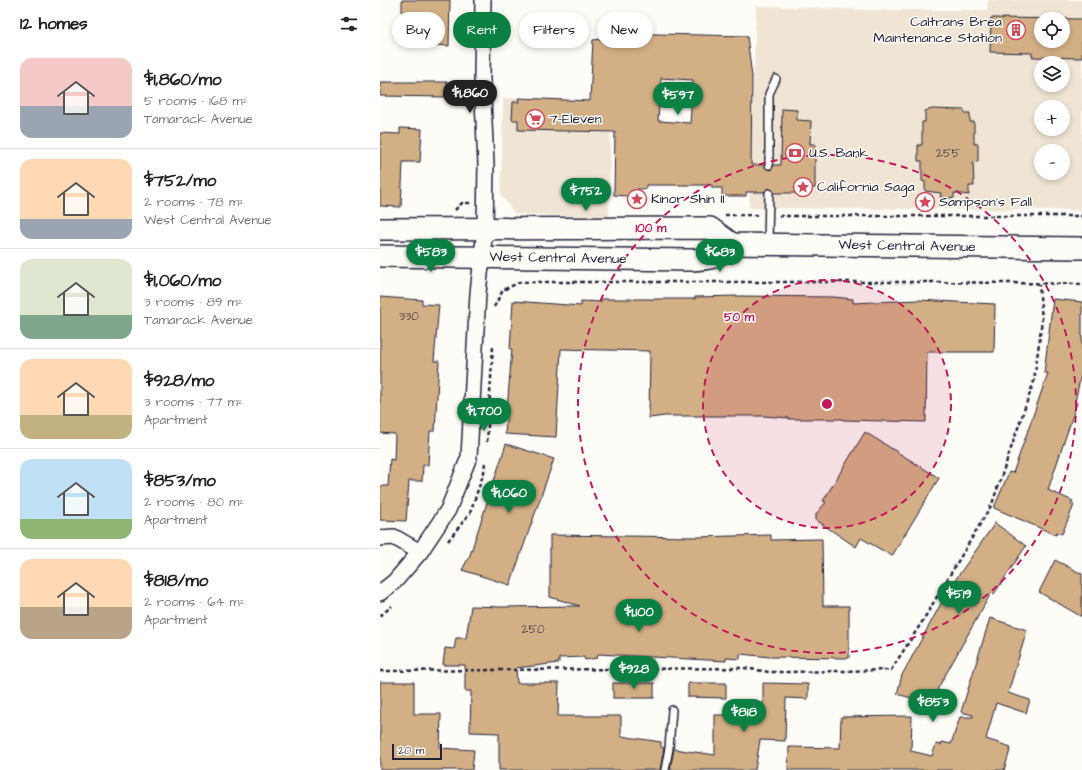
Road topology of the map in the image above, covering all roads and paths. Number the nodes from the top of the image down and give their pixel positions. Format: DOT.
graph roads {
  1 [pos="484,0"];
  2 [pos="776,79"];
  3 [pos="769,165"];
  4 [pos="769,193"];
  5 [pos="485,203"];
  6 [pos="453,213"];
  7 [pos="718,215"];
  8 [pos="768,216"];
  9 [pos="1082,216"];
  10 [pos="380,229"];
  11 [pos="485,229"];
  12 [pos="732,244"];
  13 [pos="768,245"];
  14 [pos="1082,248"];
  15 [pos="380,256"];
  16 [pos="483,257"];
  17 [pos="1039,284"];
  18 [pos="1082,284"];
  19 [pos="494,312"];
  20 [pos="493,343"];
  21 [pos="487,444"];
  22 [pos="485,458"];
  23 [pos="380,538"];
  24 [pos="443,547"];
  25 [pos="420,552"];
  26 [pos="380,592"];
  27 [pos="398,600"];
  28 [pos="380,616"];
  29 [pos="380,671"];
  30 [pos="672,710"];
  31 [pos="665,770"];
  1 -- 5 [label="street"];
  2 -- 3 [label="lane"];
  4 -- 8 [label="lane"];
  5 -- 6 [label="path"];
  5 -- 11 [label="street"];
  7 -- 8 [label="path"];
  8 -- 9 [label="path"];
  8 -- 13 [label="lane"];
  10 -- 11 [label="main road, West Central Avenue"];
  11 -- 12 [label="main road, West Central Avenue"];
  11 -- 16 [label="street"];
  12 -- 13 [label="main road, West Central Avenue"];
  12 -- 16 [label="main road, West Central Avenue"];
  13 -- 14 [label="main road, West Central Avenue"];
  15 -- 16 [label="main road, West Central Avenue"];
  16 -- 25 [label="street"];
  17 -- 18 [label="path"];
  17 -- 19 [label="path"];
  17 -- 29 [label="path"];
  20 -- 21 [label="path"];
  22 -- 24 [label="path"];
  23 -- 25 [label="street"];
  25 -- 26 [label="street"];
  27 -- 28 [label="path"];
  30 -- 31 [label="lane"];
}
